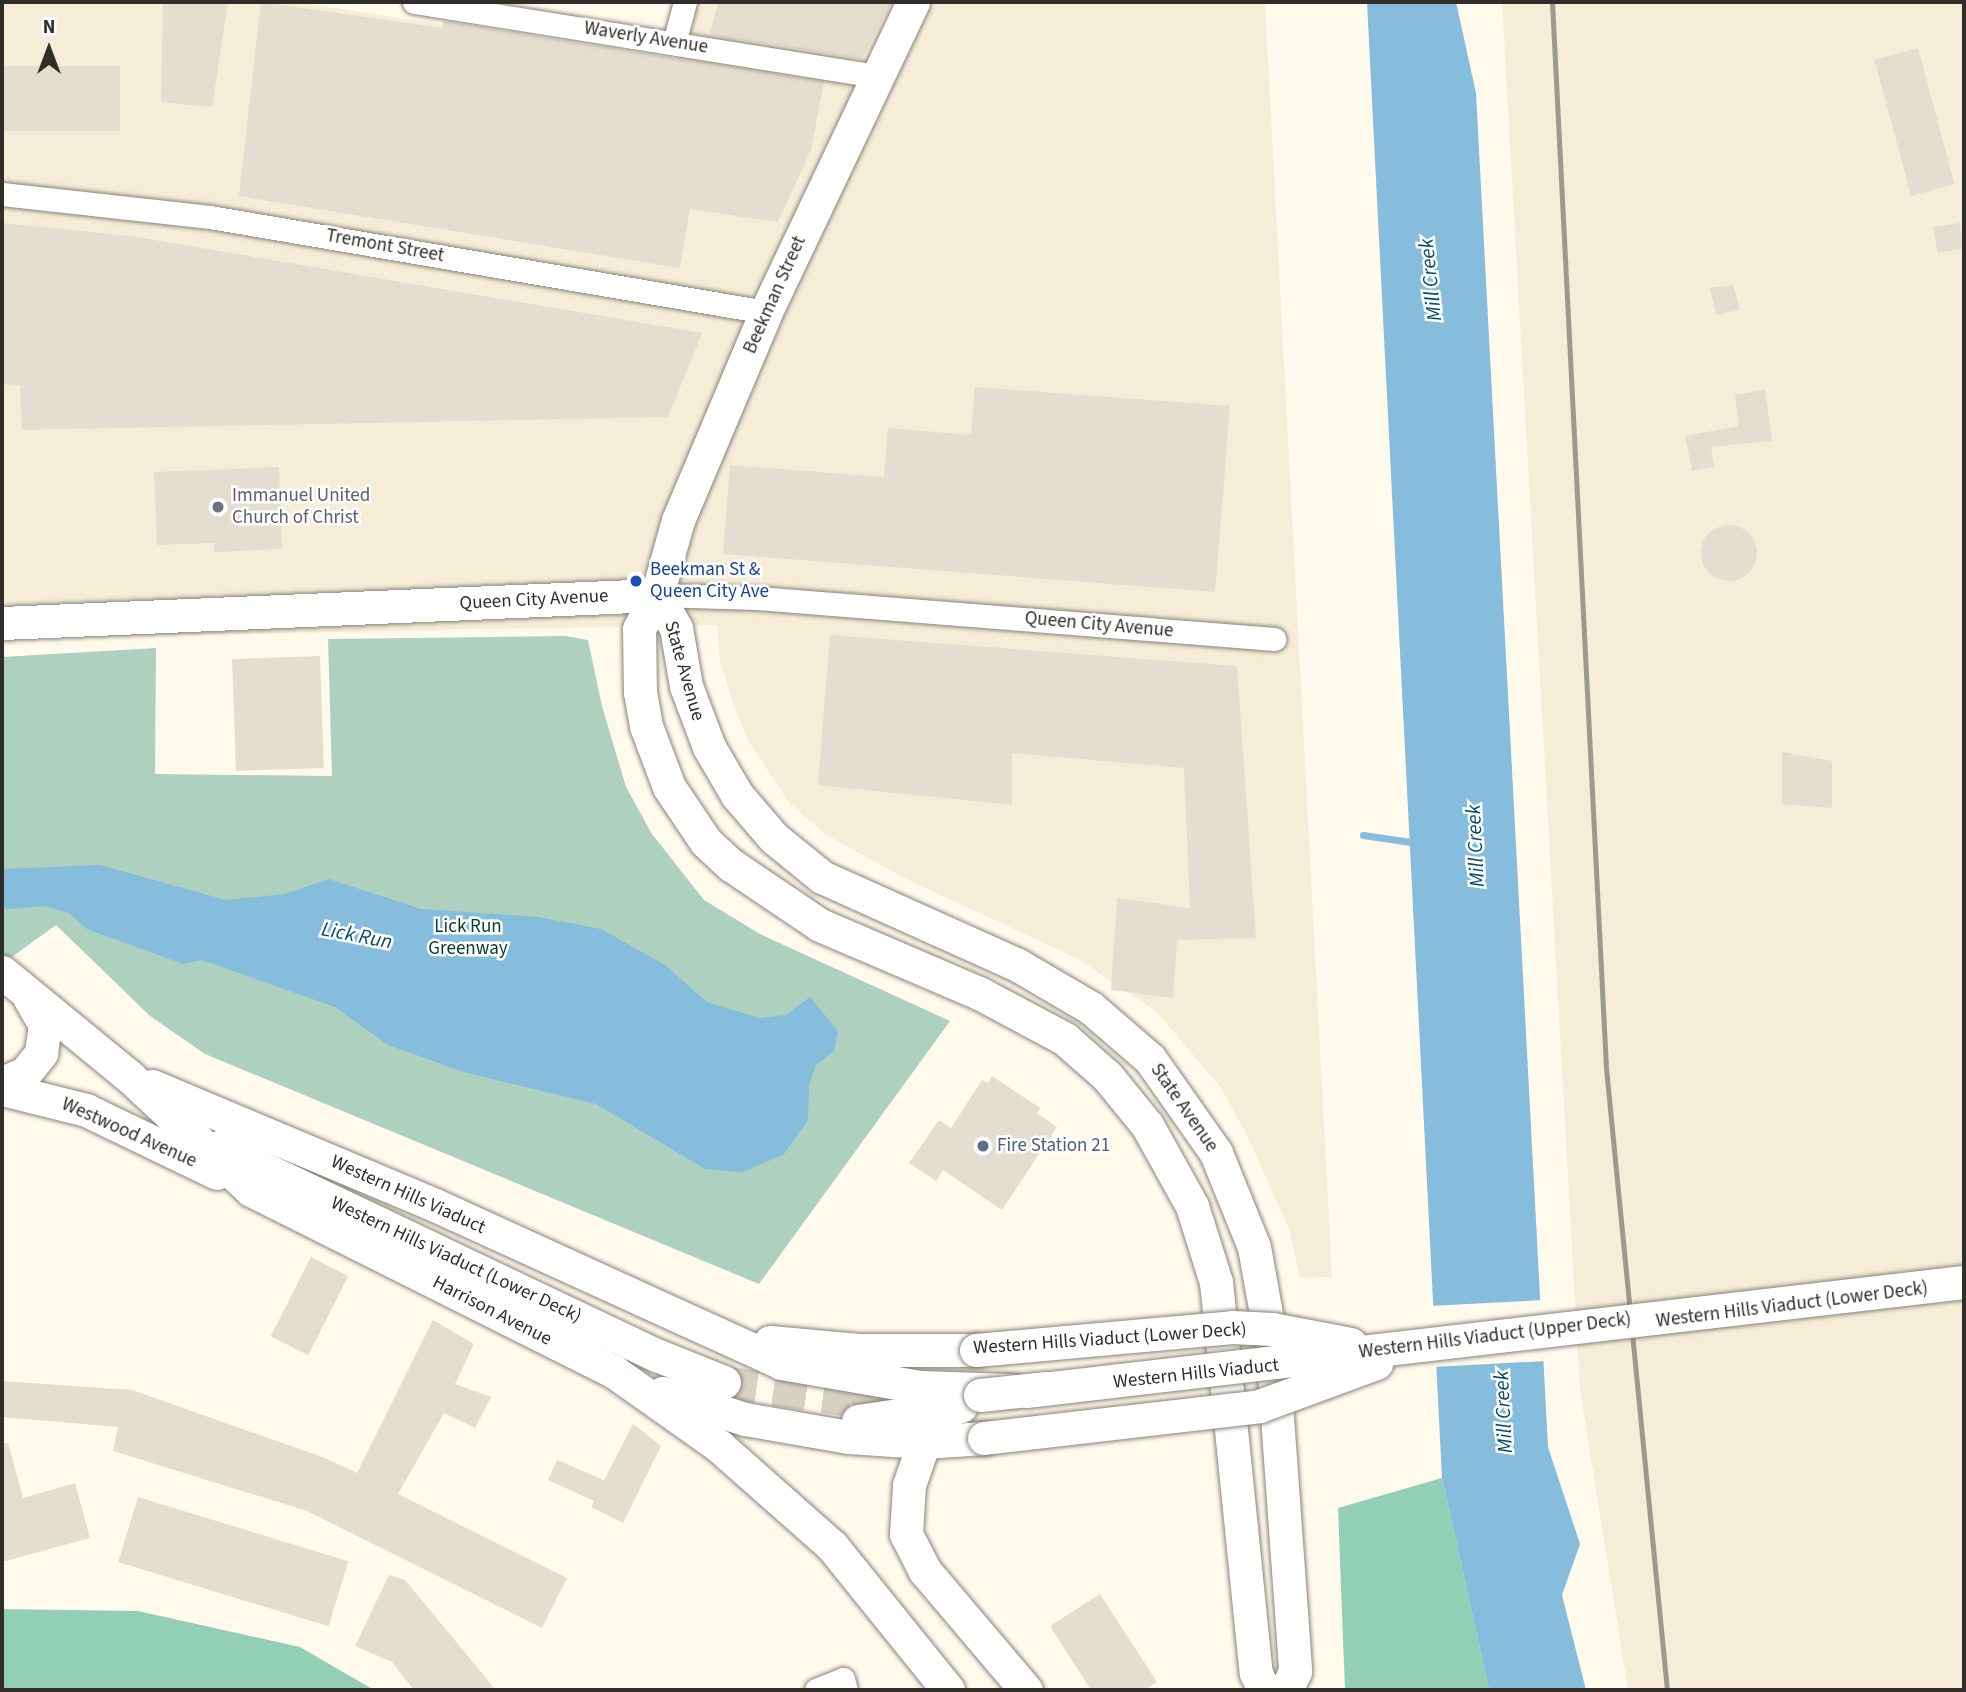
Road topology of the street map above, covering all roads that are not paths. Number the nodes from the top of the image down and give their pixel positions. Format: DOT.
graph roads {
  1 [pos="414,2"];
  2 [pos="685,2"];
  3 [pos="913,2"];
  4 [pos="674,43"];
  5 [pos="877,76"];
  6 [pos="2,194"];
  7 [pos="766,312"];
  8 [pos="657,595"];
  9 [pos="2,623"];
  10 [pos="1274,639"];
  11 [pos="2,972"];
  12 [pos="30,999"];
  13 [pos="130,1077"];
  14 [pos="2,1083"];
  15 [pos="2,1089"];
  16 [pos="190,1133"];
  17 [pos="251,1191"];
  18 [pos="1964,1283"];
  19 [pos="683,1321"];
  20 [pos="741,1343"];
  21 [pos="1412,1352"];
  22 [pos="612,1371"];
  23 [pos="724,1382"];
  24 [pos="1026,1391"];
  25 [pos="966,1401"];
  26 [pos="779,1424"];
  27 [pos="924,1442"];
  28 [pos="844,1685"];
  29 [pos="816,1690"];
  30 [pos="948,1690"];
  31 [pos="1026,1690"];
  32 [pos="1264,1690"];
  33 [pos="1286,1690"];
  1 -- 4 [label="street, Waverly Avenue"];
  2 -- 4 [label="street"];
  3 -- 5 [label="main road, Beekman Street"];
  4 -- 5 [label="street, Waverly Avenue"];
  5 -- 7 [label="main road, Beekman Street"];
  6 -- 7 [label="street, Tremont Street"];
  7 -- 8 [label="main road, Beekman Street"];
  8 -- 9 [label="main road, Queen City Avenue"];
  8 -- 10 [label="street, Queen City Avenue"];
  8 -- 32 [label="main road, State Avenue"];
  8 -- 33 [label="main road, State Avenue"];
  11 -- 12 [label="main road, Harrison Avenue"];
  12 -- 13 [label="main road, Harrison Avenue"];
  12 -- 14 [label="main road"];
  13 -- 16 [label="main road, Harrison Avenue"];
  13 -- 19 [label="main road, Western Hills Viaduct"];
  15 -- 17 [label="main road, Westwood Avenue"];
  16 -- 17 [label="main road, Harrison Avenue"];
  16 -- 23 [label="main road, Western Hills Viaduct (Lower Deck)"];
  17 -- 22 [label="main road, Harrison Avenue"];
  18 -- 21 [label="main road, Western Hills Viaduct (Lower Deck), bridge"];
  18 -- 24 [label="main road, Western Hills Viaduct (Upper Deck), bridge"];
  19 -- 20 [label="main road, Western Hills Viaduct (Upper Deck)"];
  20 -- 21 [label="main road, Western Hills Viaduct (Lower Deck), bridge"];
  20 -- 24 [label="main road, Western Hills Viaduct (Upper Deck), bridge"];
  21 -- 25 [label="main road, Western Hills Viaduct, bridge"];
  21 -- 27 [label="main road, Western Hills Viaduct (Lower Deck), bridge"];
  22 -- 26 [label="main road"];
  22 -- 30 [label="main road, Harrison Avenue"];
  24 -- 25 [label="main road, Western Hills Viaduct (Upper Deck), bridge"];
  25 -- 26 [label="main road, Western Hills Viaduct (Upper Deck)"];
  25 -- 27 [label="main road"];
  26 -- 27 [label="main road, Western Hills Viaduct (Lower Deck)"];
  27 -- 31 [label="main road"];
  28 -- 29 [label="street"];
}
